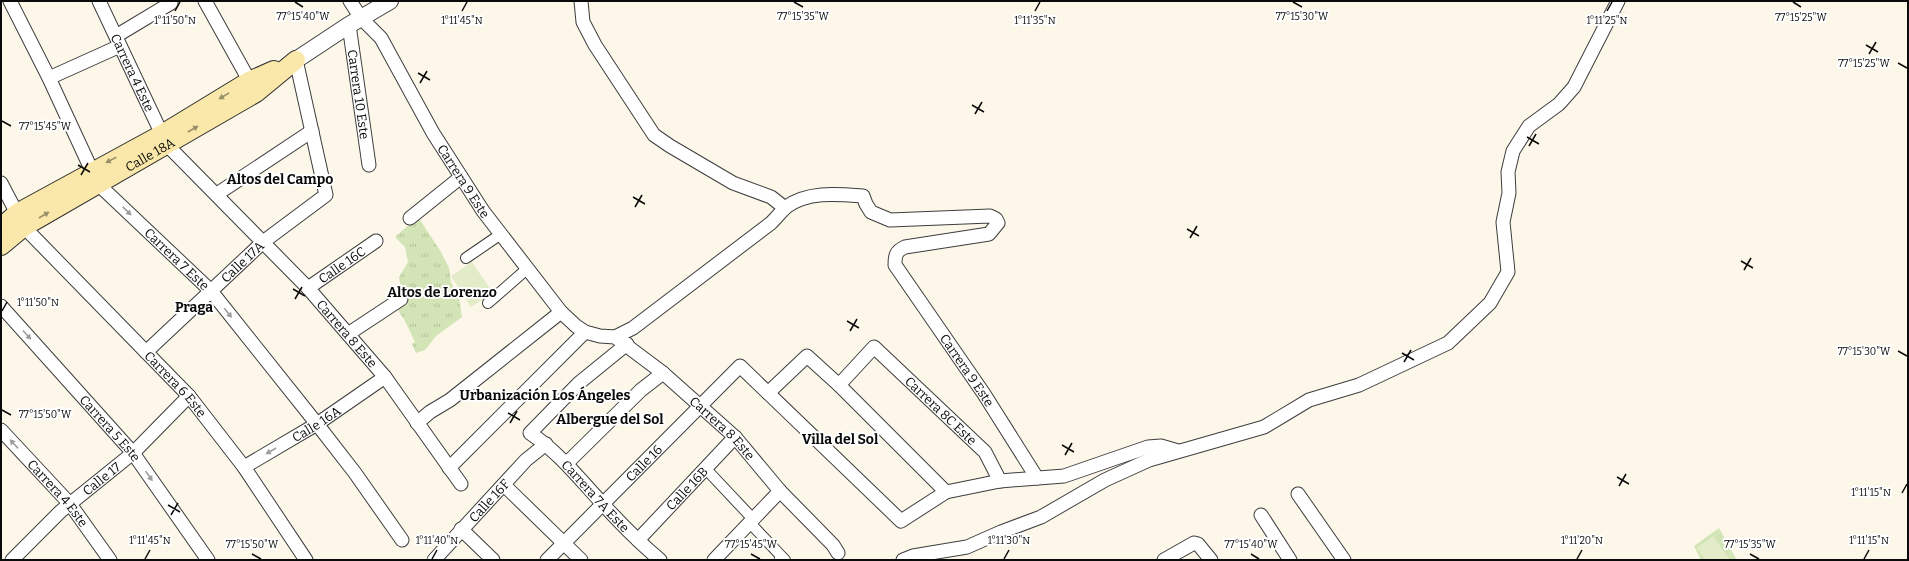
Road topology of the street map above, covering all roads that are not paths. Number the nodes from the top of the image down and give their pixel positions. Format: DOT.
graph roads {
  1 [pos="10,1"];
  2 [pos="98,1"];
  3 [pos="205,1"];
  4 [pos="350,1"];
  5 [pos="390,1"];
  6 [pos="581,1"];
  7 [pos="1618,1"];
  8 [pos="171,3"];
  9 [pos="355,21"];
  10 [pos="118,41"];
  11 [pos="296,60"];
  12 [pos="49,78"];
  13 [pos="252,87"];
  14 [pos="312,131"];
  15 [pos="164,139"];
  16 [pos="369,165"];
  17 [pos="461,177"];
  18 [pos="95,178"];
  19 [pos="1,183"];
  20 [pos="217,194"];
  21 [pos="785,208"];
  22 [pos="410,218"];
  23 [pos="21,220"];
  24 [pos="1,227"];
  25 [pos="501,234"];
  26 [pos="376,241"];
  27 [pos="263,242"];
  28 [pos="1,246"];
  29 [pos="466,258"];
  30 [pos="528,268"];
  31 [pos="308,288"];
  32 [pos="211,291"];
  33 [pos="401,299"];
  34 [pos="488,303"];
  35 [pos="2,308"];
  36 [pos="561,312"];
  37 [pos="585,332"];
  38 [pos="348,334"];
  39 [pos="621,341"];
  40 [pos="146,352"];
  41 [pos="663,373"];
  42 [pos="385,377"];
  43 [pos="839,385"];
  44 [pos="768,393"];
  45 [pos="189,396"];
  46 [pos="700,406"];
  47 [pos="417,423"];
  48 [pos="317,424"];
  49 [pos="1,430"];
  50 [pos="734,437"];
  51 [pos="546,444"];
  52 [pos="1178,451"];
  53 [pos="133,453"];
  54 [pos="567,463"];
  55 [pos="244,467"];
  56 [pos="449,468"];
  57 [pos="705,468"];
  58 [pos="1038,478"];
  59 [pos="1000,481"];
  60 [pos="461,484"];
  61 [pos="504,485"];
  62 [pos="780,491"];
  63 [pos="946,492"];
  64 [pos="1298,494"];
  65 [pos="602,503"];
  66 [pos="70,504"];
  67 [pos="1261,516"];
  68 [pos="751,521"];
  69 [pos="462,529"];
  70 [pos="402,540"];
  71 [pos="638,540"];
  72 [pos="564,543"];
  73 [pos="1,556"];
  74 [pos="835,557"];
  75 [pos="4,560"];
  76 [pos="12,560"];
  77 [pos="110,560"];
  78 [pos="208,560"];
  79 [pos="306,560"];
  80 [pos="434,560"];
  81 [pos="493,560"];
  82 [pos="547,560"];
  83 [pos="581,560"];
  84 [pos="659,560"];
  85 [pos="714,560"];
  86 [pos="783,560"];
  87 [pos="903,560"];
  88 [pos="1164,560"];
  89 [pos="1211,560"];
  90 [pos="1290,560"];
  91 [pos="1344,560"];
  1 -- 12 [label="street, Carrera 7 Este"];
  2 -- 10 [label="street, Carrera 4 Este"];
  3 -- 13 [label="street"];
  4 -- 9 [label="street"];
  5 -- 9 [label="street, Calle 18A"];
  6 -- 21 [label="street"];
  7 -- 52 [label="street"];
  8 -- 10 [label="street"];
  9 -- 11 [label="street, Calle 18A"];
  9 -- 16 [label="street, Carrera 10 Este"];
  9 -- 17 [label="street, Carrera 9 Este"];
  10 -- 12 [label="street"];
  10 -- 15 [label="street, Carrera 4 Este"];
  11 -- 13 [label="main road, Calle 18A"];
  11 -- 14 [label="street"];
  12 -- 18 [label="street, Carrera 7 Este"];
  13 -- 15 [label="main road, Calle 18A"];
  14 -- 20 [label="street"];
  14 -- 27 [label="street, Calle 17A"];
  15 -- 18 [label="main road, Calle 18A"];
  15 -- 20 [label="street, Carrera 8 Este"];
  17 -- 22 [label="street"];
  17 -- 25 [label="street, Carrera 9 Este"];
  18 -- 23 [label="main road, Calle 18A"];
  18 -- 32 [label="street, Carrera 7 Este, one-way"];
  19 -- 23 [label="street, Carrera 6 Este"];
  20 -- 27 [label="street, Carrera 8 Este"];
  21 -- 39 [label="street"];
  21 -- 58 [label="street, Carrera 9 Este"];
  23 -- 24 [label="main road, Calle 18A"];
  23 -- 28 [label="main road, Calle 18A"];
  23 -- 40 [label="street, Carrera 6 Este"];
  25 -- 29 [label="street"];
  25 -- 30 [label="street, Carrera 9 Este"];
  26 -- 31 [label="street, Calle 16C"];
  27 -- 31 [label="street, Carrera 8 Este"];
  27 -- 32 [label="street, Calle 17A"];
  30 -- 34 [label="street"];
  30 -- 36 [label="street, Carrera 9 Este"];
  31 -- 38 [label="street, Carrera 8 Este"];
  32 -- 40 [label="street, Calle 17A"];
  32 -- 48 [label="street, Carrera 7 Este, one-way"];
  33 -- 38 [label="street"];
  35 -- 53 [label="street, Carrera 5 Este, one-way"];
  36 -- 37 [label="street, Carrera 9 Este"];
  36 -- 47 [label="street"];
  37 -- 39 [label="street"];
  37 -- 56 [label="street"];
  38 -- 42 [label="street, Carrera 8 Este"];
  39 -- 41 [label="street, Carrera 8 Este"];
  39 -- 51 [label="street, Carrera 7A Este"];
  40 -- 45 [label="street, Carrera 6 Este"];
  41 -- 46 [label="street, Carrera 8 Este"];
  41 -- 54 [label="street"];
  42 -- 47 [label="street, Carrera 8 Este"];
  42 -- 48 [label="street, Calle 16A"];
  43 -- 44 [label="street"];
  43 -- 59 [label="street, Carrera 8C Este"];
  43 -- 63 [label="street"];
  44 -- 46 [label="street, Calle 16"];
  44 -- 63 [label="street"];
  45 -- 53 [label="street, Calle 17"];
  45 -- 55 [label="street, Carrera 6 Este"];
  46 -- 50 [label="street, Carrera 8 Este"];
  46 -- 65 [label="street, Calle 16"];
  47 -- 56 [label="street, Carrera 8 Este"];
  48 -- 55 [label="street, Calle 16A, one-way"];
  48 -- 70 [label="street, Carrera 7 Este"];
  66 -- 49 [label="street, Carrera 4 Este, one-way"];
  50 -- 57 [label="street, Calle 16B"];
  50 -- 62 [label="street, Carrera 8 Este"];
  51 -- 54 [label="street, Carrera 7A Este"];
  51 -- 61 [label="street, Calle 16F"];
  52 -- 58 [label="street"];
  52 -- 87 [label="street"];
  53 -- 66 [label="street, Calle 17"];
  53 -- 78 [label="street, Carrera 5 Este, one-way"];
  54 -- 65 [label="street, Carrera 7A Este"];
  55 -- 79 [label="street, Carrera 6 Este"];
  56 -- 60 [label="street, Carrera 8 Este"];
  57 -- 68 [label="street"];
  57 -- 71 [label="street, Calle 16B"];
  58 -- 59 [label="street"];
  59 -- 63 [label="street"];
  61 -- 69 [label="street, Calle 16F"];
  61 -- 72 [label="street"];
  62 -- 68 [label="street"];
  62 -- 74 [label="street, Carrera 8 Este"];
  64 -- 91 [label="street"];
  65 -- 71 [label="street, Carrera 7A Este"];
  65 -- 72 [label="street, Calle 16"];
  66 -- 76 [label="street, Calle 17"];
  66 -- 77 [label="street, Carrera 4 Este"];
  67 -- 90 [label="street"];
  68 -- 85 [label="street"];
  68 -- 86 [label="street"];
  69 -- 80 [label="street, Calle 16F"];
  69 -- 81 [label="street"];
  71 -- 84 [label="street, Carrera 7A Este"];
  72 -- 82 [label="street, Calle 16"];
  72 -- 83 [label="street"];
  73 -- 75 [label="street"];
  88 -- 89 [label="street"];
}
